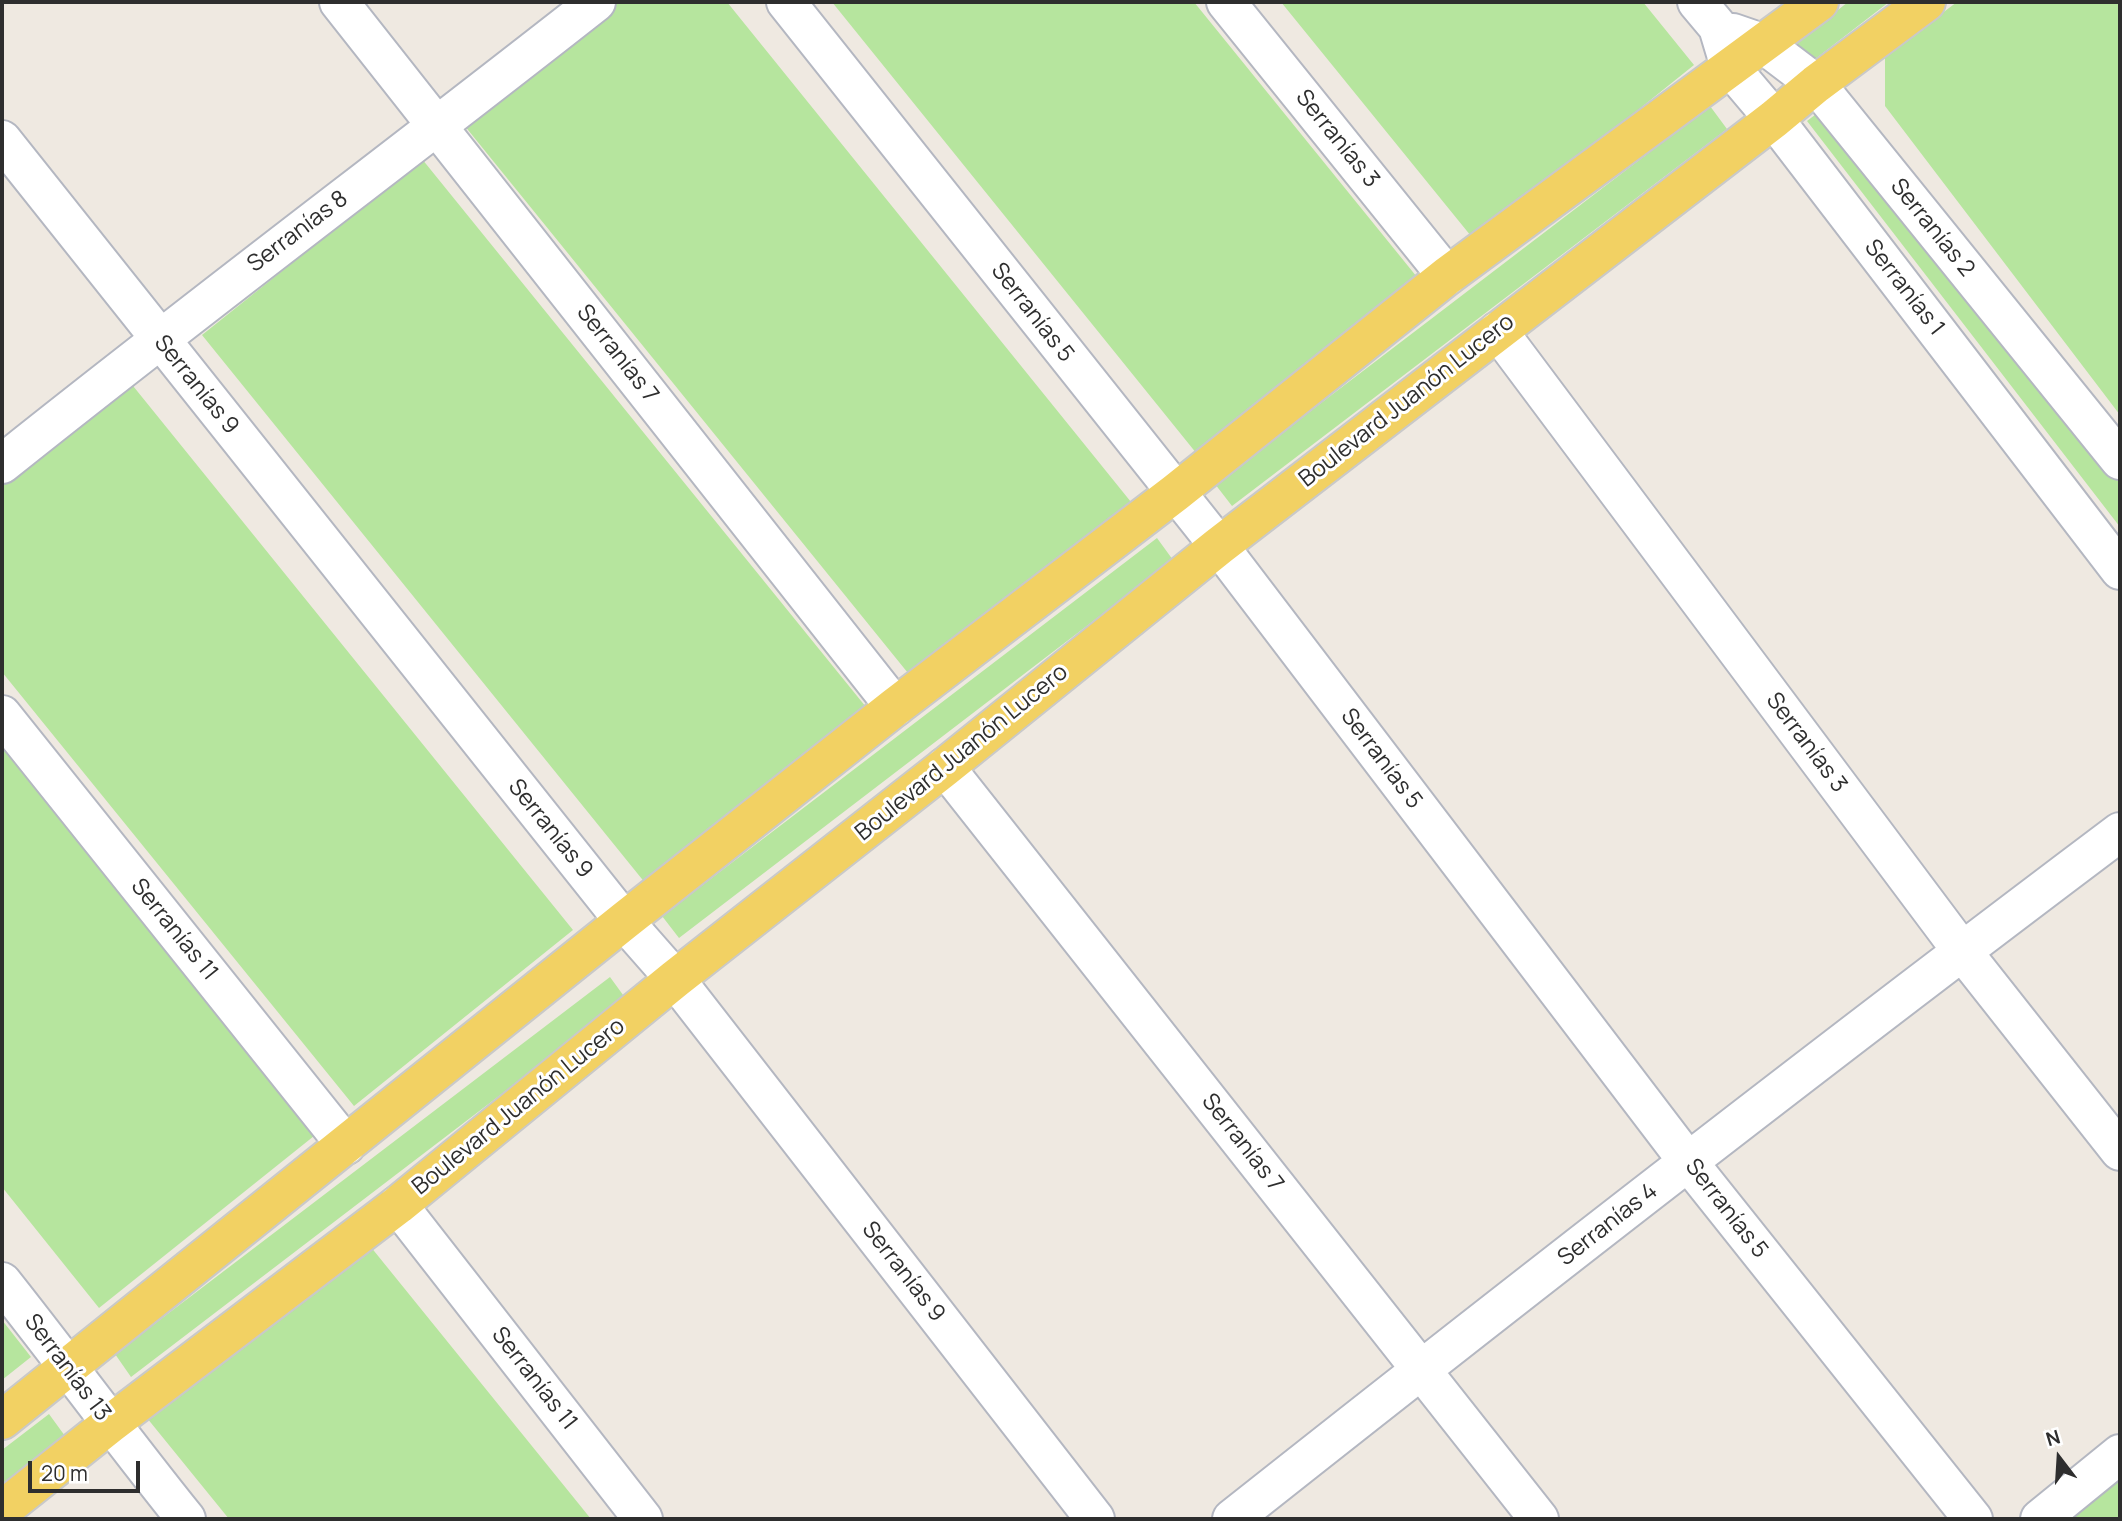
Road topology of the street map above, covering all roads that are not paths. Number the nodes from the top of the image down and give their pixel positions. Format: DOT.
graph roads {
  1 [pos="339,2"];
  2 [pos="596,2"];
  3 [pos="786,2"];
  4 [pos="1226,2"];
  5 [pos="1819,2"];
  6 [pos="1927,2"];
  7 [pos="1707,14"];
  8 [pos="1762,43"];
  9 [pos="1730,67"];
  10 [pos="1816,84"];
  11 [pos="1774,119"];
  12 [pos="438,126"];
  13 [pos="2,140"];
  14 [pos="1447,276"];
  15 [pos="1498,331"];
  16 [pos="159,338"];
  17 [pos="2120,460"];
  18 [pos="2,464"];
  19 [pos="1175,494"];
  20 [pos="1219,546"];
  21 [pos="2120,570"];
  22 [pos="895,707"];
  23 [pos="2,715"];
  24 [pos="945,767"];
  25 [pos="2120,832"];
  26 [pos="624,921"];
  27 [pos="1962,951"];
  28 [pos="675,979"];
  29 [pos="346,1145"];
  30 [pos="2120,1151"];
  31 [pos="1689,1163"];
  32 [pos="398,1205"];
  33 [pos="2,1282"];
  34 [pos="70,1368"];
  35 [pos="1420,1370"];
  36 [pos="2,1420"];
  37 [pos="110,1424"];
  38 [pos="2120,1454"];
  39 [pos="2,1510"];
  40 [pos="186,1519"];
  41 [pos="643,1519"];
  42 [pos="1095,1519"];
  43 [pos="1232,1519"];
  44 [pos="1539,1519"];
  45 [pos="1973,1519"];
  46 [pos="2040,1519"];
  1 -- 12 [label="street, Serranías 7"];
  2 -- 12 [label="street, Serranías 8"];
  3 -- 19 [label="street, Serranías 5"];
  4 -- 14 [label="street, Serranías 3"];
  5 -- 8 [label="main road"];
  6 -- 10 [label="main road, Boulevard Juanón Lucero"];
  7 -- 8 [label="street, Serranías 2"];
  7 -- 9 [label="street, Serranías 1"];
  8 -- 9 [label="main road"];
  8 -- 10 [label="street, Serranías 2"];
  9 -- 11 [label="street, Serranías 1"];
  9 -- 14 [label="main road"];
  10 -- 11 [label="main road, Boulevard Juanón Lucero"];
  10 -- 17 [label="street, Serranías 2"];
  11 -- 15 [label="main road, Boulevard Juanón Lucero"];
  11 -- 21 [label="street, Serranías 1"];
  12 -- 16 [label="street, Serranías 8"];
  12 -- 22 [label="street, Serranías 7"];
  13 -- 16 [label="street, Serranías 9"];
  14 -- 19 [label="main road"];
  15 -- 20 [label="main road, Boulevard Juanón Lucero"];
  15 -- 27 [label="street, Serranías 3"];
  16 -- 18 [label="street, Serranías 8"];
  16 -- 26 [label="street, Serranías 9"];
  19 -- 20 [label="street, Serranías 5"];
  19 -- 22 [label="main road"];
  20 -- 24 [label="main road, Boulevard Juanón Lucero"];
  20 -- 31 [label="street, Serranías 5"];
  22 -- 26 [label="main road"];
  23 -- 29 [label="street, Serranías 11"];
  24 -- 28 [label="main road, Boulevard Juanón Lucero"];
  24 -- 35 [label="street, Serranías 7"];
  25 -- 27 [label="street, Serranías 4"];
  26 -- 28 [label="street, Serranías 9"];
  26 -- 29 [label="main road"];
  27 -- 30 [label="street, Serranías 3"];
  27 -- 31 [label="street, Serranías 4"];
  28 -- 32 [label="main road, Boulevard Juanón Lucero"];
  28 -- 42 [label="street, Serranías 9"];
  29 -- 34 [label="main road"];
  31 -- 35 [label="street, Serranías 4"];
  31 -- 45 [label="street, Serranías 5"];
  32 -- 37 [label="main road, Boulevard Juanón Lucero"];
  32 -- 41 [label="street, Serranías 11"];
  33 -- 34 [label="street, Serranías 13"];
  34 -- 36 [label="main road"];
  34 -- 37 [label="street, Serranías 13"];
  35 -- 43 [label="street, Serranías 4"];
  35 -- 44 [label="street, Serranías 7"];
  37 -- 39 [label="main road, Boulevard Juanón Lucero"];
  37 -- 40 [label="street, Serranías 13"];
  38 -- 46 [label="street"];
}
